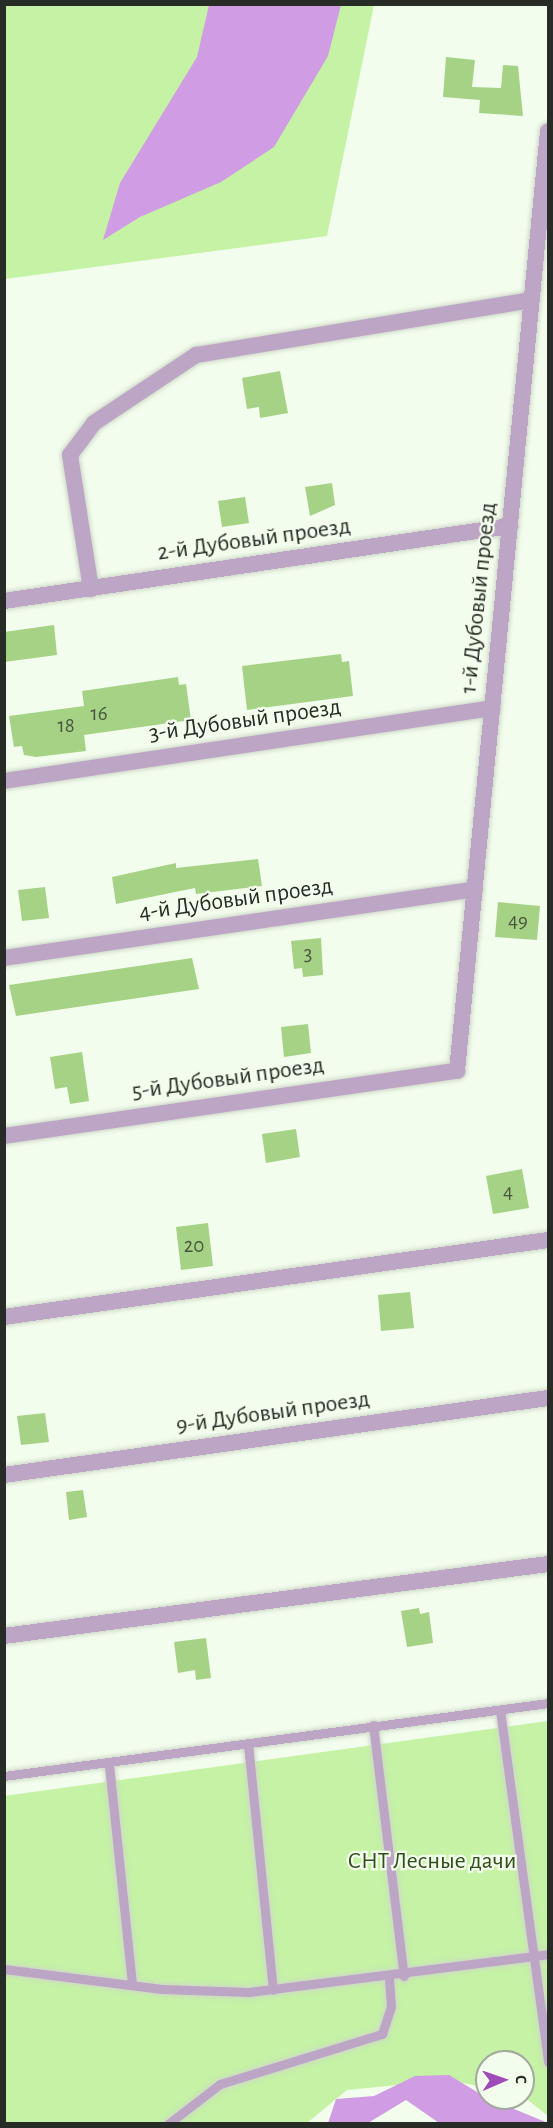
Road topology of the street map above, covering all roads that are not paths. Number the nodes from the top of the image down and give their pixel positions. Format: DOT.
graph roads {
  1 [pos="549,131"];
  2 [pos="532,300"];
  3 [pos="510,526"];
  4 [pos="91,589"];
  5 [pos="4,602"];
  6 [pos="493,708"];
  7 [pos="4,781"];
  8 [pos="475,889"];
  9 [pos="4,958"];
  10 [pos="457,1071"];
  11 [pos="4,1136"];
  12 [pos="549,1240"];
  13 [pos="4,1317"];
  14 [pos="549,1398"];
  15 [pos="4,1475"];
  16 [pos="549,1564"];
  17 [pos="4,1636"];
  18 [pos="549,1703"];
  19 [pos="500,1710"];
  20 [pos="373,1725"];
  21 [pos="248,1744"];
  22 [pos="109,1765"];
  23 [pos="4,1776"];
  24 [pos="549,1954"];
  25 [pos="532,1957"];
  26 [pos="4,1970"];
  27 [pos="404,1976"];
  28 [pos="389,1978"];
  29 [pos="132,1984"];
  30 [pos="273,1990"];
  31 [pos="549,2062"];
  32 [pos="168,2124"];
  1 -- 2 [label="street, 1-й Дубовый проезд"];
  2 -- 3 [label="street, 1-й Дубовый проезд"];
  2 -- 4 [label="street"];
  3 -- 4 [label="street, 2-й Дубовый проезд"];
  3 -- 6 [label="street, 1-й Дубовый проезд"];
  4 -- 5 [label="street, 2-й Дубовый проезд"];
  6 -- 7 [label="street, 3-й Дубовый проезд"];
  6 -- 8 [label="street, 1-й Дубовый проезд"];
  8 -- 9 [label="street, 4-й Дубовый проезд"];
  8 -- 10 [label="street, 1-й Дубовый проезд"];
  10 -- 11 [label="street, 5-й Дубовый проезд"];
  12 -- 13 [label="street"];
  14 -- 15 [label="street, 9-й Дубовый проезд"];
  16 -- 17 [label="street"];
  18 -- 19 [label="lane"];
  19 -- 20 [label="lane"];
  19 -- 25 [label="lane"];
  20 -- 21 [label="lane"];
  20 -- 27 [label="lane"];
  21 -- 22 [label="lane"];
  21 -- 30 [label="lane"];
  22 -- 23 [label="lane"];
  22 -- 29 [label="lane"];
  24 -- 25 [label="lane"];
  25 -- 27 [label="lane"];
  25 -- 31 [label="lane"];
  26 -- 29 [label="lane"];
  27 -- 28 [label="lane"];
  28 -- 30 [label="lane"];
  28 -- 32 [label="lane"];
  29 -- 30 [label="lane"];
}
